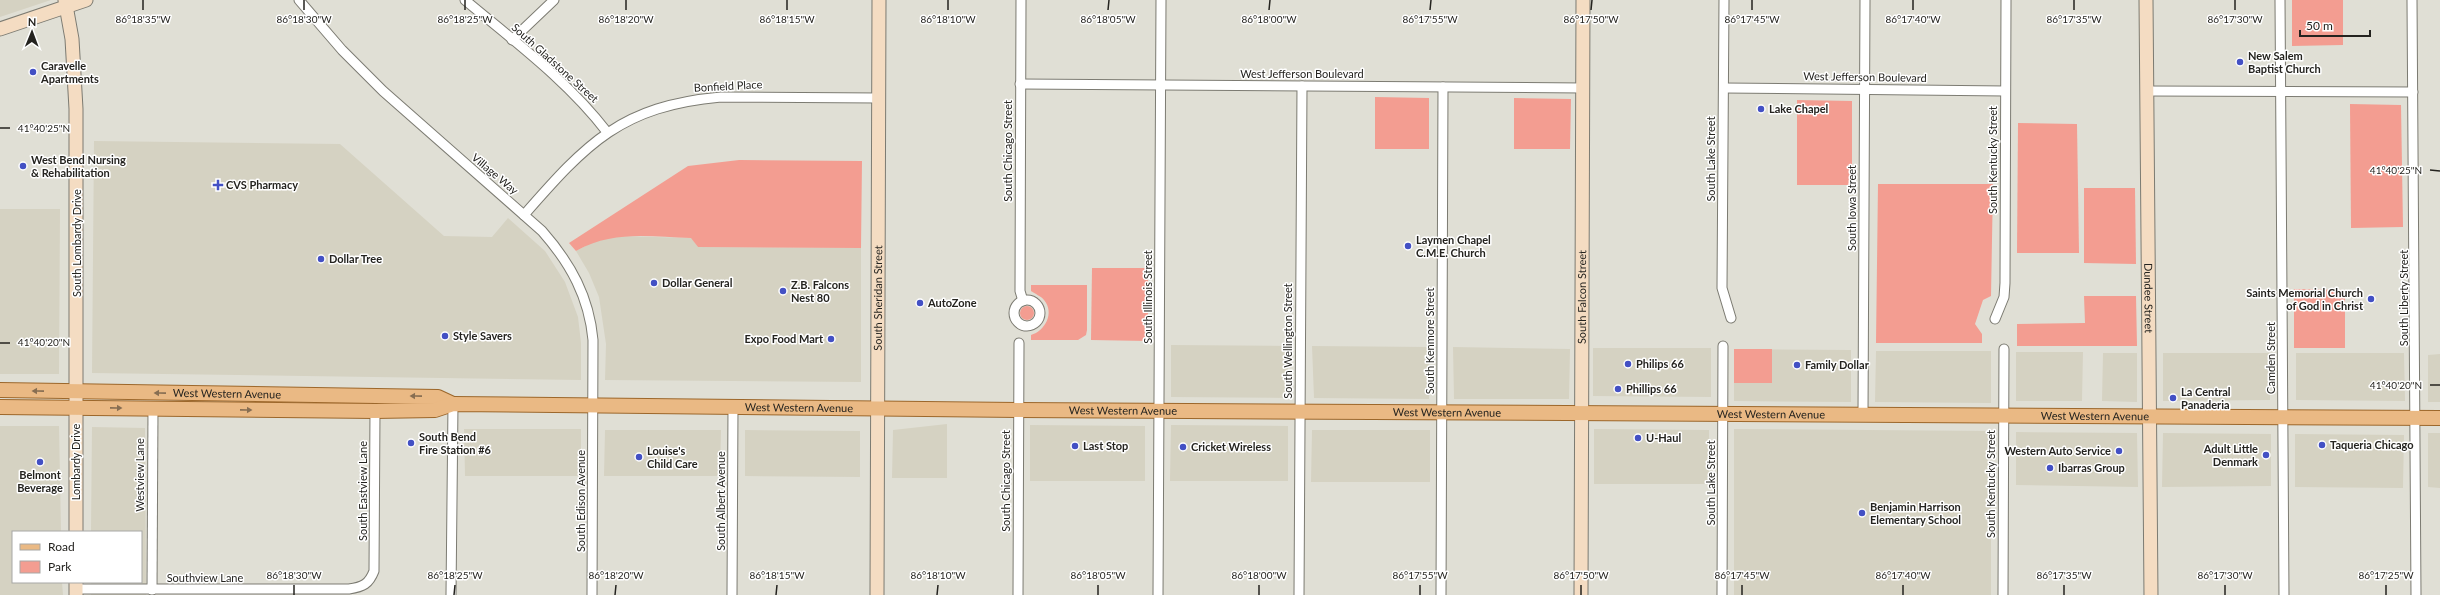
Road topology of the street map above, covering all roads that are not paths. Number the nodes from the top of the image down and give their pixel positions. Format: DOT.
graph roads {
  1 [pos="86,0"];
  2 [pos="300,0"];
  3 [pos="465,0"];
  4 [pos="554,0"];
  5 [pos="879,0"];
  6 [pos="1021,0"];
  7 [pos="1161,0"];
  8 [pos="1583,0"];
  9 [pos="1724,0"];
  10 [pos="1865,0"];
  11 [pos="2006,0"];
  12 [pos="2146,0"];
  13 [pos="2280,0"];
  14 [pos="2412,0"];
  15 [pos="66,4"];
  16 [pos="0,29"];
  17 [pos="512,40"];
  18 [pos="1020,84"];
  19 [pos="1161,85"];
  20 [pos="1302,86"];
  21 [pos="1443,87"];
  22 [pos="1583,88"];
  23 [pos="1724,88"];
  24 [pos="1865,89"];
  25 [pos="2005,91"];
  26 [pos="2147,91"];
  27 [pos="2280,92"];
  28 [pos="2414,92"];
  29 [pos="879,98"];
  30 [pos="607,132"];
  31 [pos="524,215"];
  32 [pos="1023,301"];
  33 [pos="1731,318"];
  34 [pos="1995,319"];
  35 [pos="1019,343"];
  36 [pos="1723,346"];
  37 [pos="2004,349"];
  38 [pos="0,390"];
  39 [pos="77,392"];
  40 [pos="453,404"];
  41 [pos="0,406"];
  42 [pos="593,406"];
  43 [pos="77,408"];
  44 [pos="734,408"];
  45 [pos="877,408"];
  46 [pos="153,409"];
  47 [pos="1019,410"];
  48 [pos="375,411"];
  49 [pos="1159,411"];
  50 [pos="1300,412"];
  51 [pos="1441,413"];
  52 [pos="1582,414"];
  53 [pos="1723,414"];
  54 [pos="1863,415"];
  55 [pos="2004,415"];
  56 [pos="2150,416"];
  57 [pos="2284,417"];
  58 [pos="2416,418"];
  59 [pos="2440,418"];
  60 [pos="76,531"];
  61 [pos="374,571"];
  62 [pos="76,589"];
  63 [pos="152,590"];
  64 [pos="451,595"];
  65 [pos="592,595"];
  66 [pos="732,595"];
  67 [pos="877,595"];
  68 [pos="1018,595"];
  69 [pos="1158,595"];
  70 [pos="1299,595"];
  71 [pos="1440,595"];
  72 [pos="1581,595"];
  73 [pos="1722,595"];
  74 [pos="2003,595"];
  75 [pos="2151,595"];
  76 [pos="2284,595"];
  77 [pos="2416,595"];
  1 -- 15 [label="street"];
  2 -- 31 [label="street, Village Way"];
  3 -- 17 [label="street, South Gladstone Street"];
  4 -- 17 [label="street"];
  5 -- 29 [label="street, South Sheridan Street"];
  6 -- 18 [label="street, South Chicago Street"];
  7 -- 19 [label="street, South Illinois Street"];
  8 -- 22 [label="street, South Falcon Street"];
  9 -- 23 [label="street, South Lake Street"];
  10 -- 24 [label="street, South Iowa Street"];
  11 -- 25 [label="street, South Kentucky Street"];
  12 -- 26 [label="street, Dundee Street"];
  13 -- 27 [label="street, Camden Street"];
  14 -- 28 [label="street, South Liberty Street"];
  15 -- 16 [label="street"];
  15 -- 39 [label="street, South Lombardy Drive"];
  17 -- 30 [label="street, South Gladstone Street"];
  18 -- 19 [label="street, West Jefferson Boulevard"];
  18 -- 32 [label="street, South Chicago Street"];
  19 -- 20 [label="street, West Jefferson Boulevard"];
  19 -- 49 [label="street, South Illinois Street"];
  20 -- 21 [label="street, West Jefferson Boulevard"];
  20 -- 50 [label="street, South Wellington Street"];
  21 -- 22 [label="street, West Jefferson Boulevard"];
  21 -- 51 [label="street, South Kenmore Street"];
  22 -- 52 [label="street, South Falcon Street"];
  23 -- 24 [label="street, West Jefferson Boulevard"];
  23 -- 33 [label="street, South Lake Street"];
  24 -- 25 [label="street, West Jefferson Boulevard"];
  24 -- 54 [label="street, South Iowa Street"];
  25 -- 34 [label="street, South Kentucky Street"];
  26 -- 27 [label="street"];
  26 -- 56 [label="street, Dundee Street"];
  27 -- 28 [label="street"];
  27 -- 57 [label="street, Camden Street"];
  28 -- 58 [label="street, South Liberty Street"];
  29 -- 30 [label="street, Bonfield Place"];
  29 -- 45 [label="street, South Sheridan Street"];
  30 -- 31 [label="street, Bonfield Place"];
  31 -- 42 [label="street, Village Way"];
  35 -- 47 [label="street, South Chicago Street"];
  36 -- 53 [label="street, South Lake Street"];
  37 -- 55 [label="street, South Kentucky Street"];
  39 -- 38 [label="main road, West Western Avenue, one-way"];
  40 -- 39 [label="main road, West Western Avenue, one-way"];
  39 -- 43 [label="street, Lombardy Drive"];
  40 -- 42 [label="main road, West Western Avenue"];
  40 -- 48 [label="main road, West Western Avenue"];
  40 -- 64 [label="street"];
  41 -- 43 [label="main road, West Western Avenue"];
  42 -- 44 [label="main road, West Western Avenue"];
  42 -- 65 [label="street, South Edison Avenue"];
  43 -- 46 [label="main road, West Western Avenue, one-way"];
  43 -- 60 [label="street, Lombardy Drive"];
  44 -- 45 [label="main road, West Western Avenue"];
  44 -- 66 [label="street, South Albert Avenue"];
  45 -- 47 [label="main road, West Western Avenue"];
  45 -- 67 [label="street, South Sheridan Street"];
  46 -- 48 [label="main road, West Western Avenue, one-way"];
  46 -- 63 [label="street, Westview Lane"];
  47 -- 49 [label="main road, West Western Avenue"];
  47 -- 68 [label="street, South Chicago Street"];
  48 -- 61 [label="street, South Eastview Lane"];
  49 -- 50 [label="main road, West Western Avenue"];
  49 -- 69 [label="street, South Illinois Street"];
  50 -- 51 [label="main road, West Western Avenue"];
  50 -- 70 [label="street, South Wellington Street"];
  51 -- 52 [label="main road, West Western Avenue"];
  51 -- 71 [label="street, South Kenmore Street"];
  52 -- 53 [label="main road, West Western Avenue"];
  52 -- 72 [label="street, South Falcon Street"];
  53 -- 54 [label="main road, West Western Avenue"];
  53 -- 73 [label="street, South Lake Street"];
  54 -- 55 [label="main road, West Western Avenue"];
  55 -- 56 [label="main road, West Western Avenue"];
  55 -- 74 [label="street, South Kentucky Street"];
  56 -- 57 [label="main road, West Western Avenue"];
  56 -- 75 [label="street, Dundee Street"];
  57 -- 58 [label="main road, West Western Avenue"];
  57 -- 76 [label="street, Camden Street"];
  58 -- 59 [label="main road, West Western Avenue"];
  58 -- 77 [label="street, South Liberty Street"];
  61 -- 63 [label="street, Southview Lane"];
  62 -- 63 [label="street, Southview Lane"];
}
